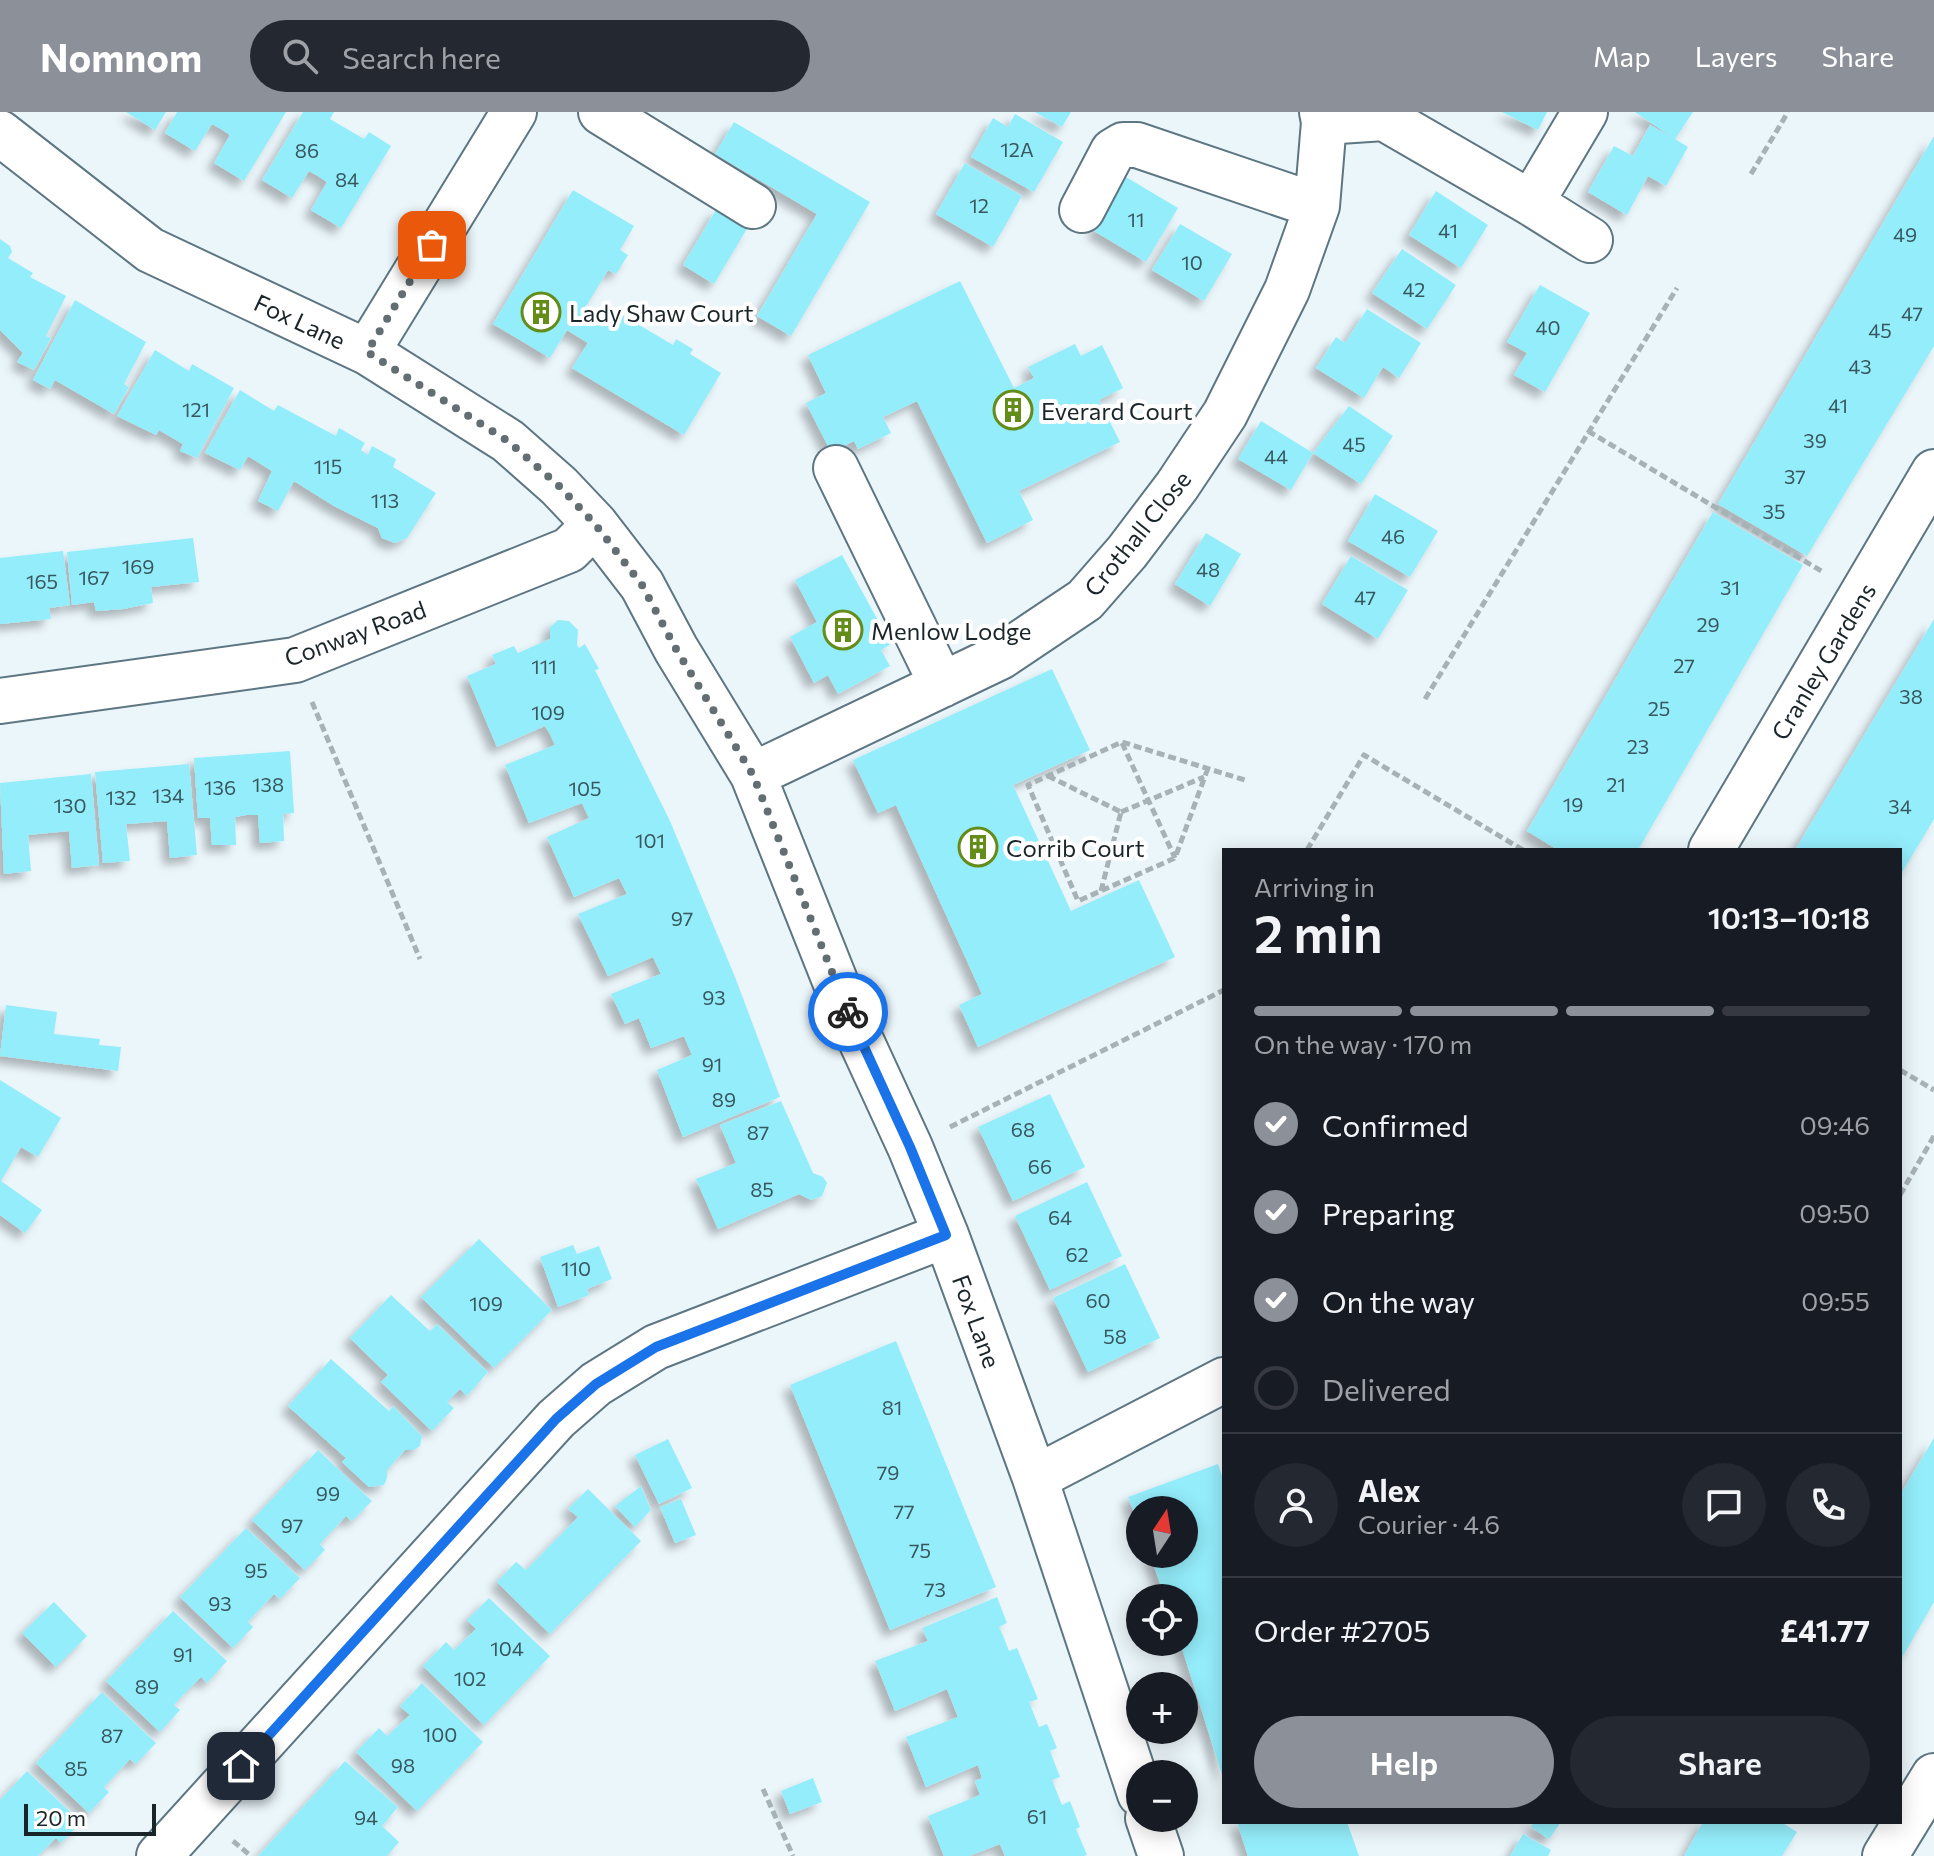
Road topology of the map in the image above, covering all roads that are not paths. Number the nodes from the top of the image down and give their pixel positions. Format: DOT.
graph roads {
  1 [pos="514,112"];
  2 [pos="601,112"];
  3 [pos="1585,112"];
  4 [pos="1323,117"];
  5 [pos="0,133"];
  6 [pos="1531,203"];
  7 [pos="753,206"];
  8 [pos="1317,206"];
  9 [pos="1082,210"];
  10 [pos="1590,240"];
  11 [pos="367,352"];
  12 [pos="836,468"];
  13 [pos="1934,472"];
  14 [pos="595,524"];
  15 [pos="942,685"];
  16 [pos="0,701"];
  17 [pos="753,775"];
  18 [pos="1712,848"];
  19 [pos="946,1235"];
  20 [pos="1222,1381"];
  21 [pos="1035,1478"];
  22 [pos="1129,1760"];
  23 [pos="1934,1776"];
  24 [pos="1153,1832"];
  25 [pos="159,1856"];
  26 [pos="1161,1856"];
  27 [pos="1885,1856"];
  1 -- 11 [label="street"];
  2 -- 7 [label="street"];
  3 -- 6 [label="street"];
  4 -- 6 [label="street, Crothall Close"];
  4 -- 8 [label="street, Crothall Close"];
  5 -- 11 [label="street, Fox Lane"];
  6 -- 10 [label="street, Crothall Close"];
  8 -- 9 [label="street"];
  8 -- 15 [label="street, Crothall Close"];
  11 -- 14 [label="street, Fox Lane"];
  12 -- 15 [label="street"];
  13 -- 18 [label="street, Cranley Gardens"];
  14 -- 16 [label="street, Conway Road"];
  14 -- 17 [label="street, Fox Lane"];
  15 -- 17 [label="street, Crothall Close"];
  17 -- 19 [label="street, Fox Lane"];
  19 -- 21 [label="street, Fox Lane"];
  19 -- 25 [label="street"];
  20 -- 21 [label="street"];
  21 -- 22 [label="street, Fox Lane"];
  23 -- 27 [label="street"];
  24 -- 26 [label="street"];
}
